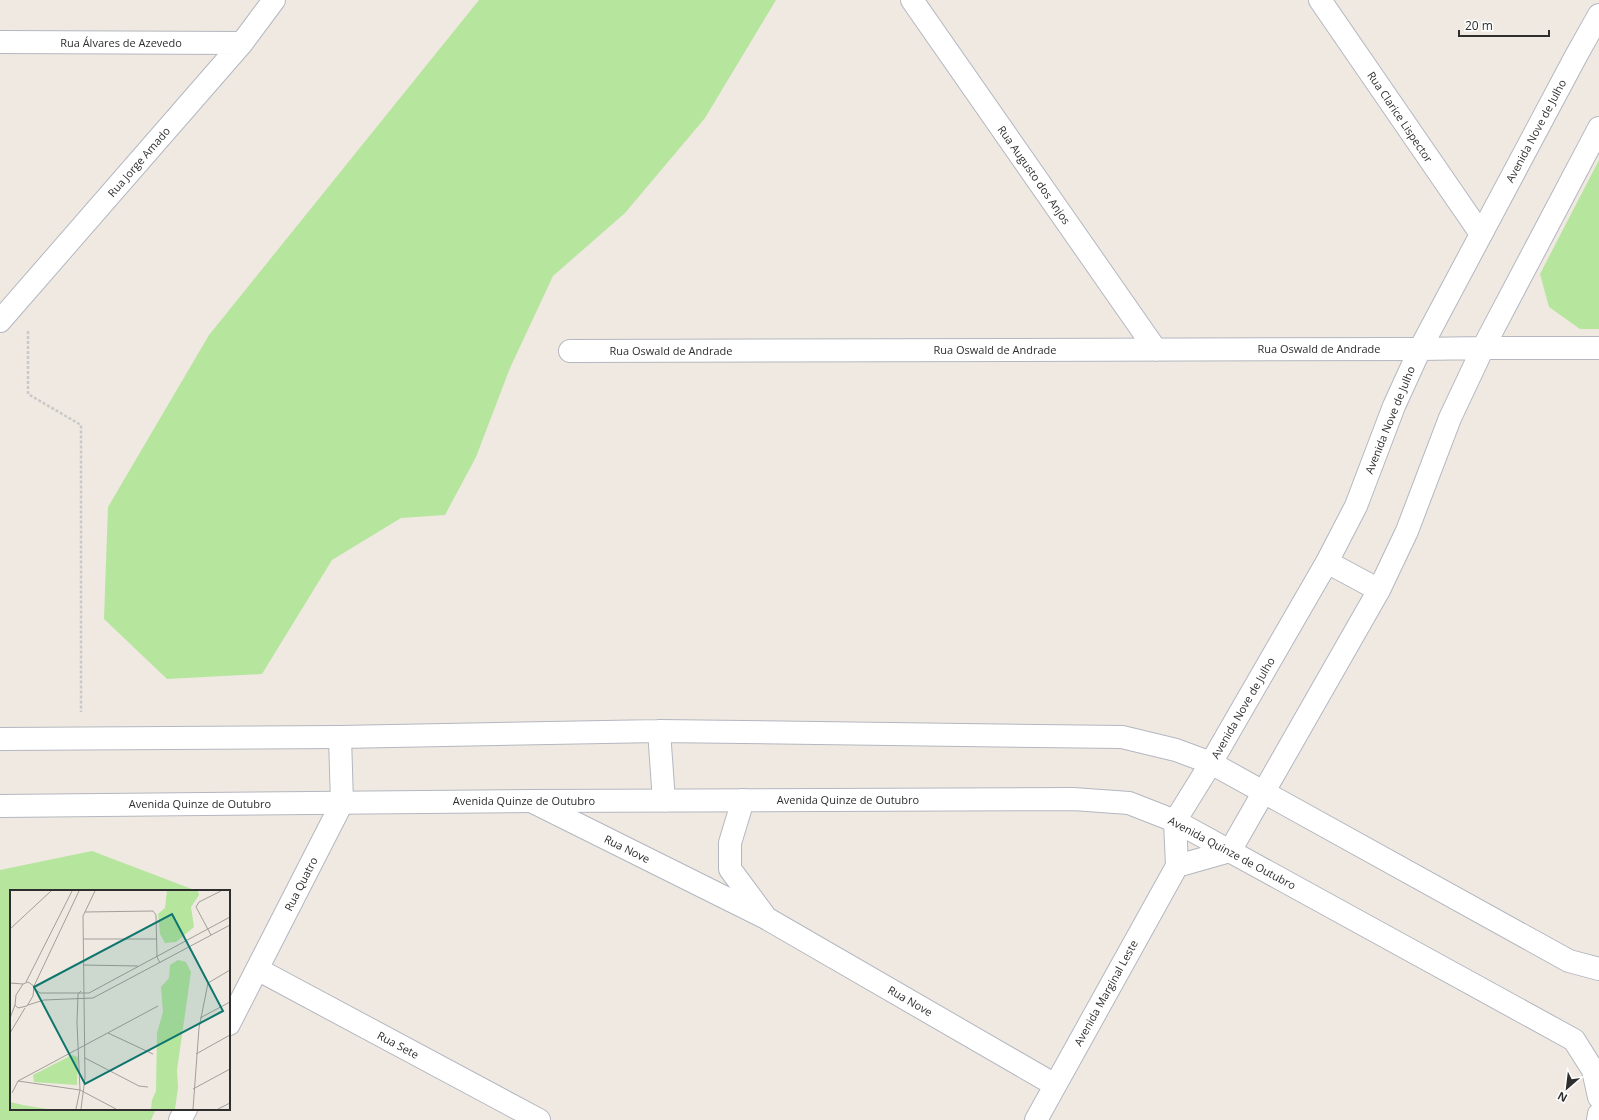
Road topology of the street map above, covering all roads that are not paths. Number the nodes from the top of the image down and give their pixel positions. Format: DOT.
graph roads {
  1 [pos="274,0"];
  2 [pos="912,0"];
  3 [pos="1320,0"];
  4 [pos="1599,15"];
  5 [pos="0,42"];
  6 [pos="242,44"];
  7 [pos="1599,128"];
  8 [pos="1481,234"];
  9 [pos="0,321"];
  10 [pos="1483,348"];
  11 [pos="1599,348"];
  12 [pos="1420,349"];
  13 [pos="1156,350"];
  14 [pos="570,351"];
  15 [pos="1327,562"];
  16 [pos="1379,590"];
  17 [pos="659,731"];
  18 [pos="340,737"];
  19 [pos="0,739"];
  20 [pos="1211,763"];
  21 [pos="1263,793"];
  22 [pos="743,800"];
  23 [pos="531,801"];
  24 [pos="664,801"];
  25 [pos="342,803"];
  26 [pos="0,806"];
  27 [pos="1175,821"];
  28 [pos="1230,851"];
  29 [pos="1177,866"];
  30 [pos="766,918"];
  31 [pos="257,969"];
  32 [pos="1599,969"];
  33 [pos="230,1022"];
  34 [pos="1055,1085"];
  35 [pos="1599,1097"];
  36 [pos="185,1110"];
  37 [pos="1599,1114"];
  38 [pos="180,1120"];
  39 [pos="539,1120"];
  40 [pos="1036,1120"];
  41 [pos="1598,1120"];
  1 -- 6 [label="street, Rua Jorge Amado"];
  2 -- 13 [label="street, Rua Augusto dos Anjos"];
  3 -- 8 [label="street, Rua Clarice Lispector"];
  4 -- 8 [label="street, Avenida Nove de Julho"];
  5 -- 6 [label="street, Rua Álvares de Azevedo"];
  6 -- 9 [label="street, Rua Jorge Amado"];
  7 -- 10 [label="street"];
  8 -- 12 [label="street, Avenida Nove de Julho"];
  10 -- 11 [label="street, Rua Oswald de Andrade"];
  10 -- 12 [label="street, Rua Oswald de Andrade"];
  10 -- 16 [label="street"];
  12 -- 13 [label="street, Rua Oswald de Andrade"];
  12 -- 15 [label="street, Avenida Nove de Julho"];
  13 -- 14 [label="street, Rua Oswald de Andrade"];
  15 -- 16 [label="street"];
  15 -- 20 [label="street, Avenida Nove de Julho"];
  16 -- 21 [label="street"];
  17 -- 18 [label="street"];
  17 -- 20 [label="street"];
  17 -- 24 [label="street"];
  18 -- 19 [label="street"];
  18 -- 25 [label="street, Rua Quatro"];
  20 -- 21 [label="street"];
  20 -- 27 [label="street, Avenida Nove de Julho"];
  21 -- 28 [label="street"];
  21 -- 32 [label="street"];
  22 -- 24 [label="street, Avenida Quinze de Outubro"];
  22 -- 27 [label="street, Avenida Quinze de Outubro"];
  22 -- 30 [label="street, Rua Nove"];
  23 -- 24 [label="street, Avenida Quinze de Outubro"];
  23 -- 25 [label="street, Avenida Quinze de Outubro"];
  23 -- 30 [label="street, Rua Nove"];
  25 -- 26 [label="street, Avenida Quinze de Outubro"];
  25 -- 31 [label="street, Rua Quatro"];
  27 -- 28 [label="street, Avenida Quinze de Outubro"];
  27 -- 29 [label="street"];
  28 -- 29 [label="street"];
  28 -- 35 [label="street, Avenida Quinze de Outubro"];
  29 -- 34 [label="street, Avenida Marginal Leste"];
  30 -- 34 [label="street, Rua Nove"];
  31 -- 33 [label="street, Rua Quatro"];
  31 -- 39 [label="street, Rua Sete"];
  34 -- 40 [label="street, Avenida Marginal Leste"];
  36 -- 38 [label="street"];
  37 -- 41 [label="street"];
}
